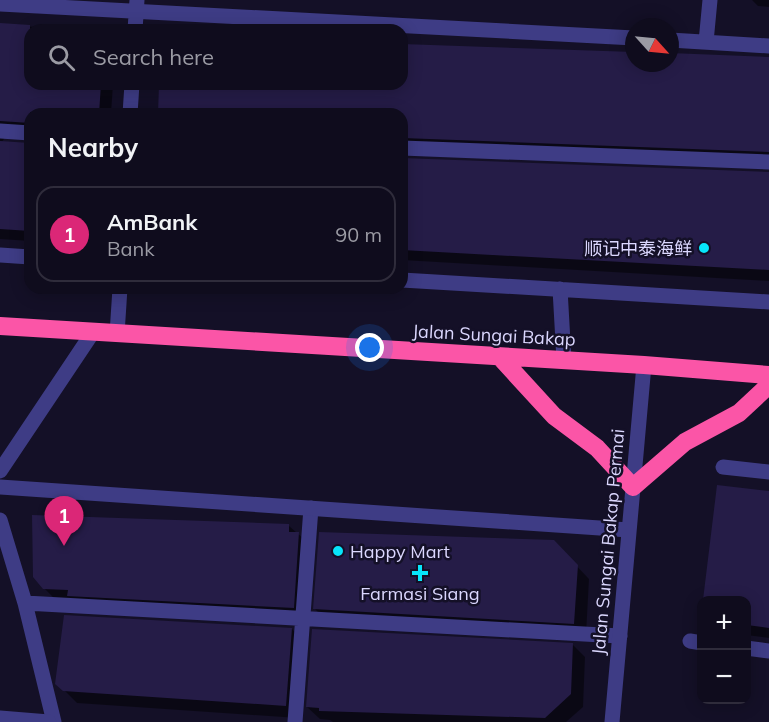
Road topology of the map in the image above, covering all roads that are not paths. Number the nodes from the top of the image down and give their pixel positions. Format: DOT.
graph roads {
  1 [pos="710,0"];
  2 [pos="0,4"];
  3 [pos="136,5"];
  4 [pos="135,24"];
  5 [pos="625,37"];
  6 [pos="679,40"];
  7 [pos="706,42"];
  8 [pos="769,46"];
  9 [pos="132,90"];
  10 [pos="130,108"];
  11 [pos="0,131"];
  12 [pos="24,133"];
  13 [pos="408,148"];
  14 [pos="769,162"];
  15 [pos="0,255"];
  16 [pos="24,257"];
  17 [pos="408,280"];
  18 [pos="560,289"];
  19 [pos="120,294"];
  20 [pos="769,302"];
  21 [pos="0,326"];
  22 [pos="93,332"];
  23 [pos="117,334"];
  24 [pos="499,356"];
  25 [pos="564,360"];
  26 [pos="644,365"];
  27 [pos="769,375"];
  28 [pos="769,385"];
  29 [pos="723,467"];
  30 [pos="0,471"];
  31 [pos="769,472"];
  32 [pos="0,487"];
  33 [pos="633,487"];
  34 [pos="311,508"];
  35 [pos="0,520"];
  36 [pos="629,530"];
  37 [pos="25,603"];
  38 [pos="303,618"];
  39 [pos="620,636"];
  40 [pos="751,649"];
  41 [pos="769,651"];
  42 [pos="0,718"];
  43 [pos="32,721"];
  44 [pos="49,722"];
  45 [pos="54,722"];
  46 [pos="295,722"];
  47 [pos="612,722"];
  1 -- 7 [label="street"];
  2 -- 3 [label="street"];
  3 -- 4 [label="street"];
  3 -- 5 [label="street"];
  6 -- 7 [label="street"];
  7 -- 8 [label="street"];
  9 -- 10 [label="street"];
  11 -- 12 [label="street"];
  13 -- 14 [label="street"];
  15 -- 16 [label="street"];
  17 -- 18 [label="street"];
  18 -- 20 [label="street"];
  18 -- 25 [label="street"];
  19 -- 23 [label="street"];
  21 -- 22 [label="highway, Jalan Sungai Bakap"];
  22 -- 23 [label="highway, Jalan Sungai Bakap"];
  22 -- 30 [label="street"];
  23 -- 24 [label="highway, Jalan Sungai Bakap"];
  24 -- 25 [label="highway, Jalan Sungai Bakap"];
  24 -- 33 [label="highway"];
  25 -- 26 [label="highway, Jalan Sungai Bakap"];
  26 -- 27 [label="highway, Jalan Sungai Bakap"];
  26 -- 33 [label="street, Jalan Sungai Bakap Permai"];
  28 -- 33 [label="highway"];
  29 -- 31 [label="street"];
  32 -- 34 [label="street"];
  33 -- 36 [label="street, Jalan Sungai Bakap Permai"];
  34 -- 36 [label="street"];
  34 -- 38 [label="street"];
  35 -- 37 [label="street"];
  36 -- 39 [label="street, Jalan Sungai Bakap Permai"];
  37 -- 38 [label="street"];
  37 -- 45 [label="street"];
  38 -- 39 [label="street"];
  38 -- 46 [label="street"];
  39 -- 47 [label="street, Jalan Sungai Bakap Permai"];
  40 -- 41 [label="street"];
  42 -- 43 [label="street"];
  43 -- 44 [label="street"];
}
